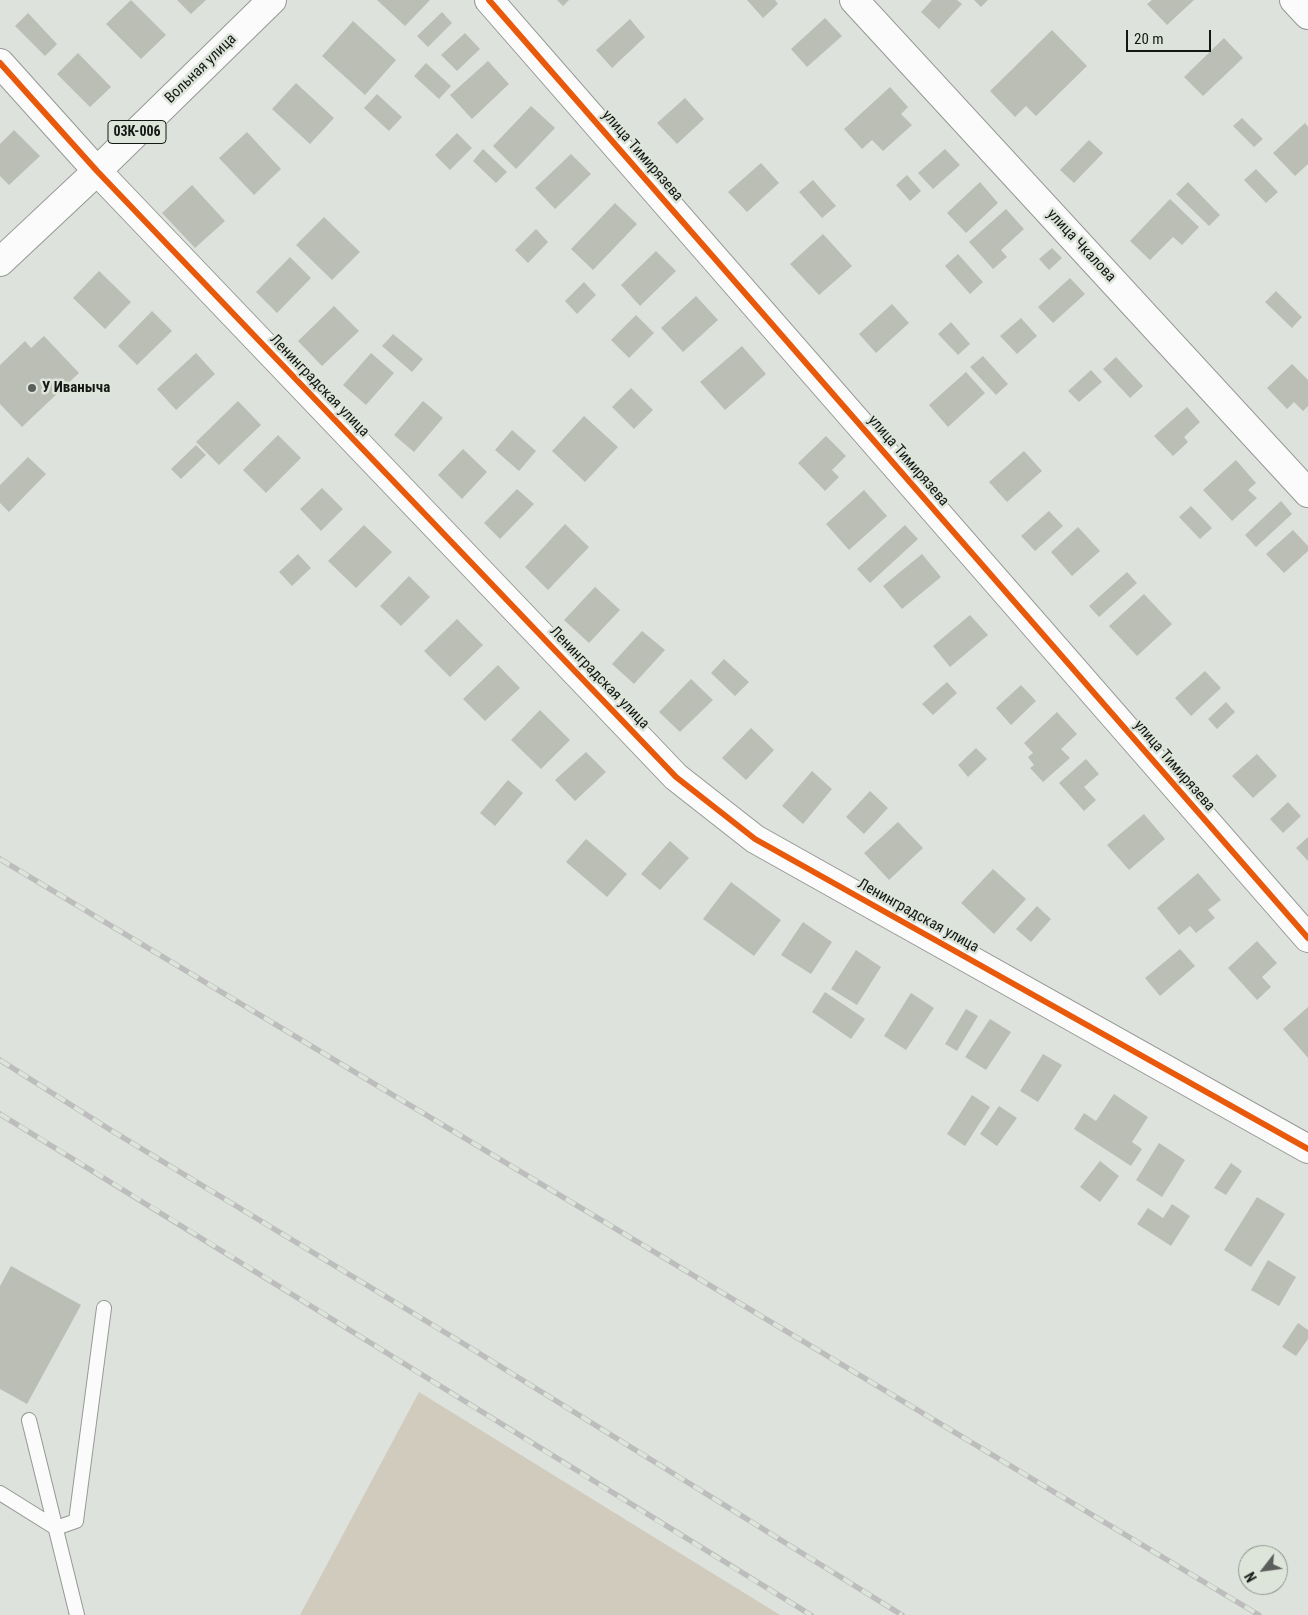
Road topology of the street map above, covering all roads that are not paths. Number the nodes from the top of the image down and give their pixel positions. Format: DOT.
graph roads {
  1 [pos="272,0"];
  2 [pos="489,0"];
  3 [pos="854,0"];
  4 [pos="1294,0"];
  5 [pos="1308,15"];
  6 [pos="0,63"];
  7 [pos="97,171"];
  8 [pos="0,262"];
  9 [pos="1308,493"];
  10 [pos="1308,938"];
  11 [pos="1308,1149"];
  12 [pos="104,1308"];
  13 [pos="29,1420"];
  14 [pos="0,1493"];
  15 [pos="56,1528"];
  16 [pos="77,1615"];
  1 -- 7 [label="street, Вольная улица / 03К-006"];
  2 -- 10 [label="street, улица Тимирязева"];
  3 -- 9 [label="street, улица Чкалова"];
  4 -- 5 [label="street"];
  6 -- 7 [label="street, Ленинградская улица"];
  7 -- 8 [label="street, Вольная улица / 03К-006"];
  7 -- 11 [label="street, Ленинградская улица"];
  12 -- 15 [label="lane"];
  13 -- 15 [label="lane"];
  14 -- 15 [label="lane"];
  15 -- 16 [label="lane"];
}
